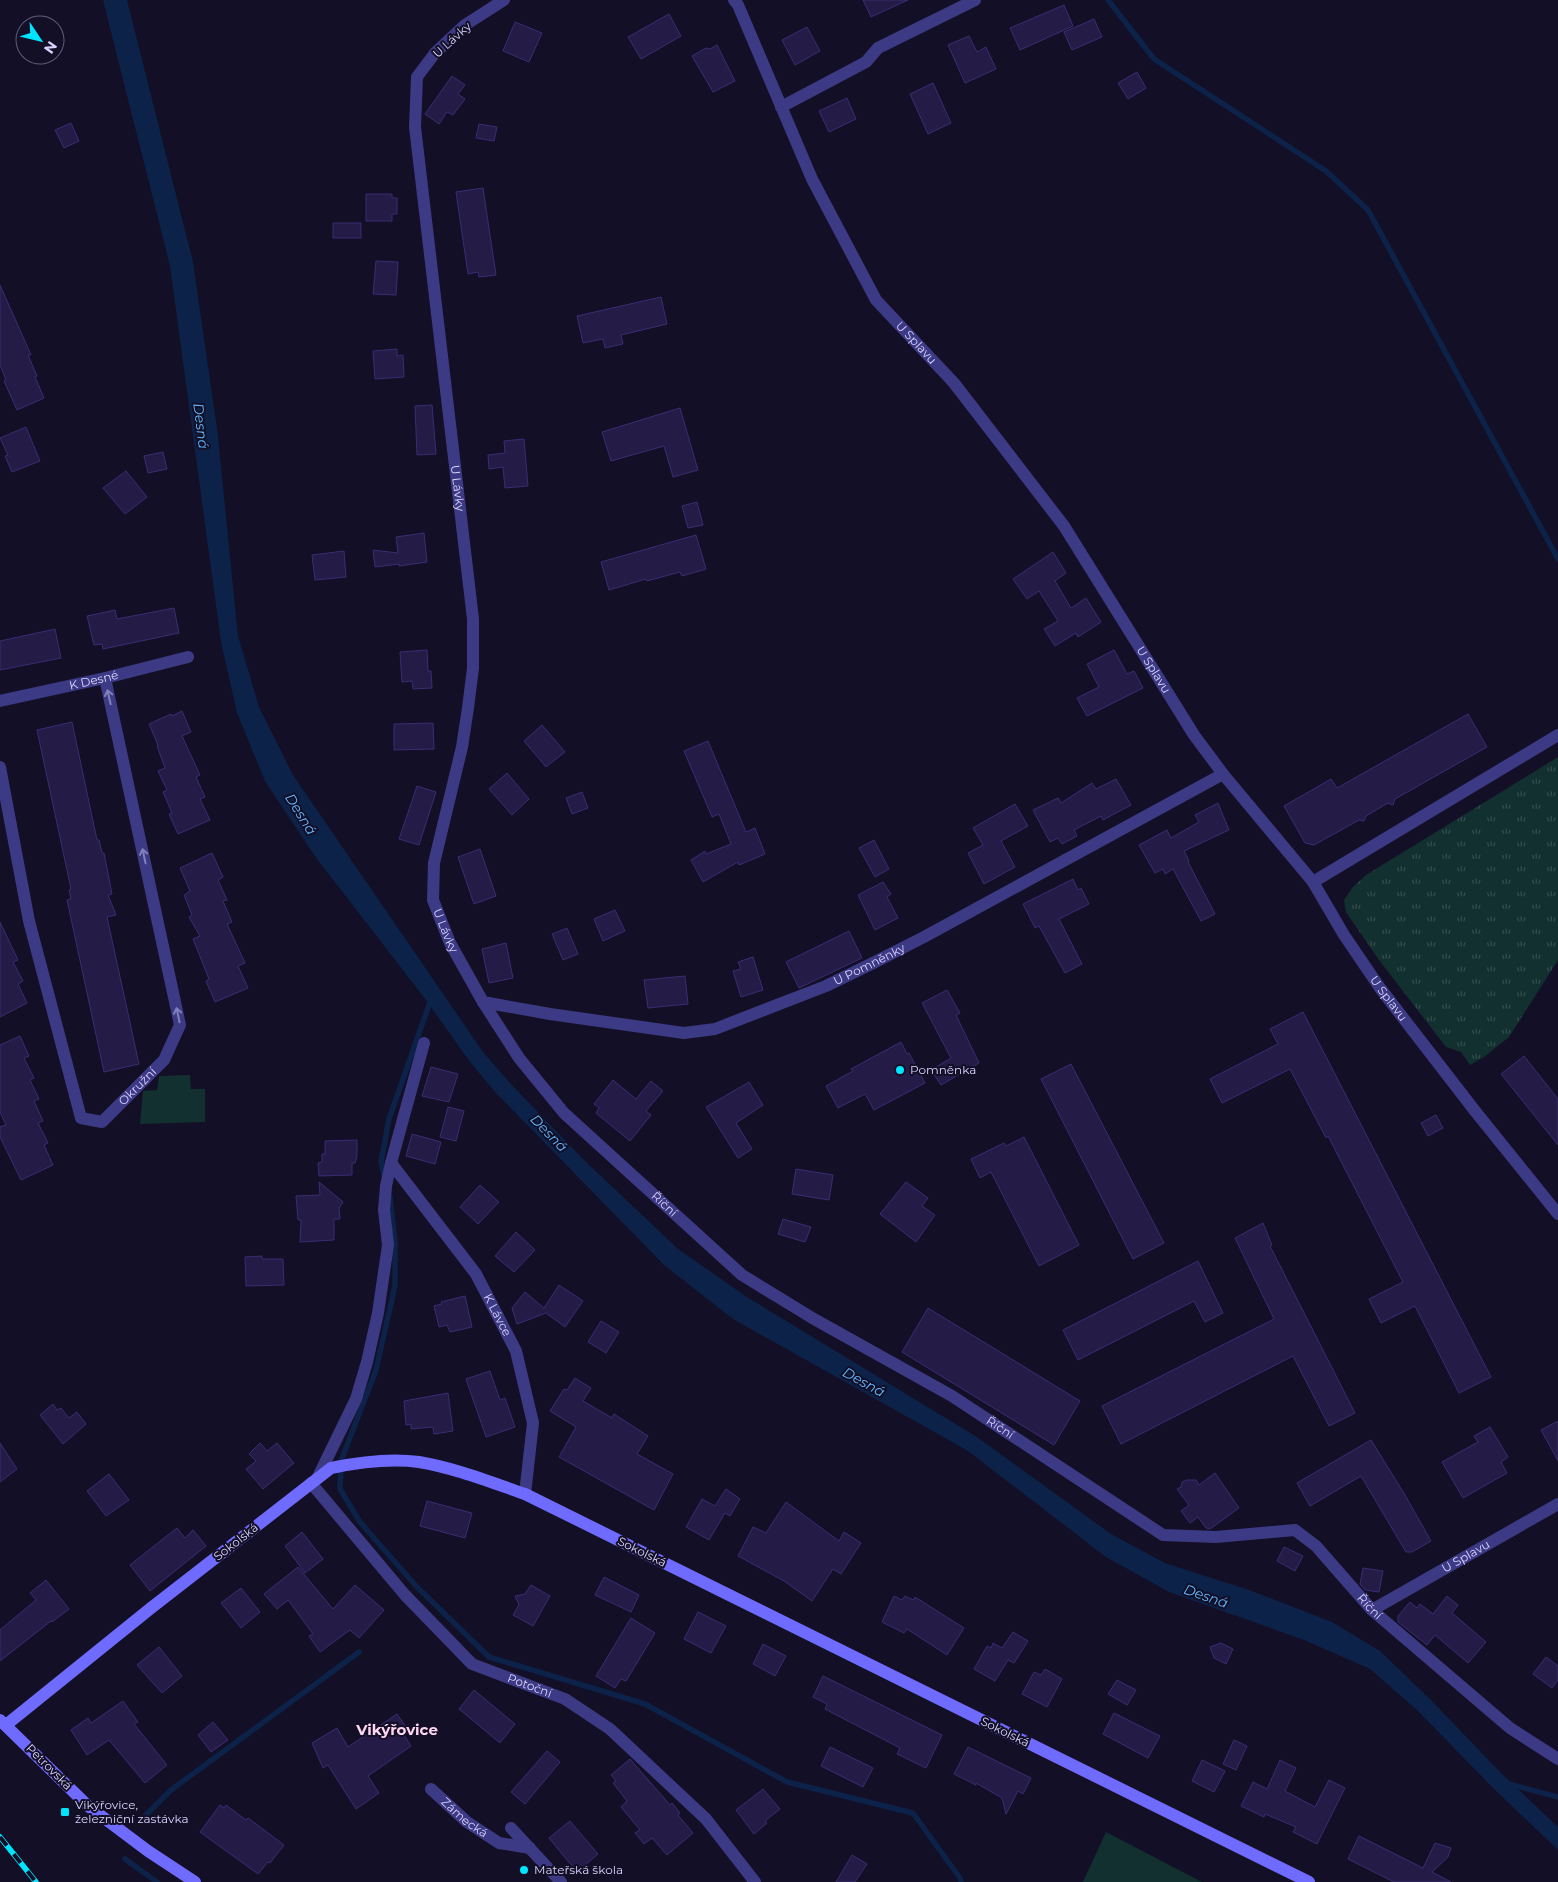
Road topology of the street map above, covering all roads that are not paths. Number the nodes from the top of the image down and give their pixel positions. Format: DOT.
graph roads {
  1 [pos="504,0"];
  2 [pos="734,0"];
  3 [pos="975,0"];
  4 [pos="781,107"];
  5 [pos="188,656"];
  6 [pos="105,678"];
  7 [pos="0,701"];
  8 [pos="1558,735"];
  9 [pos="0,767"];
  10 [pos="1223,774"];
  11 [pos="1312,882"];
  12 [pos="484,1002"];
  13 [pos="424,1043"];
  14 [pos="390,1166"];
  15 [pos="1558,1214"];
  16 [pos="314,1480"];
  17 [pos="525,1494"];
  18 [pos="1558,1504"];
  19 [pos="1372,1610"];
  20 [pos="3,1723"];
  21 [pos="1558,1759"];
  22 [pos="431,1789"];
  23 [pos="511,1828"];
  24 [pos="530,1848"];
  25 [pos="195,1882"];
  26 [pos="561,1882"];
  27 [pos="755,1882"];
  28 [pos="1309,1882"];
  1 -- 12 [label="street, U Lávky"];
  2 -- 4 [label="street, U Splavu"];
  3 -- 4 [label="street"];
  4 -- 10 [label="street, U Splavu"];
  5 -- 6 [label="street, K Desné"];
  6 -- 7 [label="street, K Desné"];
  9 -- 6 [label="street, Okružní, one-way"];
  8 -- 11 [label="street"];
  10 -- 11 [label="street, U Splavu"];
  10 -- 12 [label="street, U Pomněnky"];
  11 -- 15 [label="street, U Splavu"];
  12 -- 19 [label="street, Říční"];
  13 -- 14 [label="street"];
  14 -- 16 [label="street"];
  14 -- 17 [label="street, K Lávce"];
  16 -- 17 [label="street, Sokolská"];
  16 -- 20 [label="street, Sokolská"];
  16 -- 27 [label="street, Potoční"];
  17 -- 28 [label="street, Sokolská"];
  18 -- 19 [label="street, U Splavu"];
  19 -- 21 [label="street, Říční"];
  20 -- 25 [label="street, Petrovská"];
  22 -- 24 [label="street, Zámecká"];
  23 -- 24 [label="street"];
  24 -- 26 [label="street"];
}
